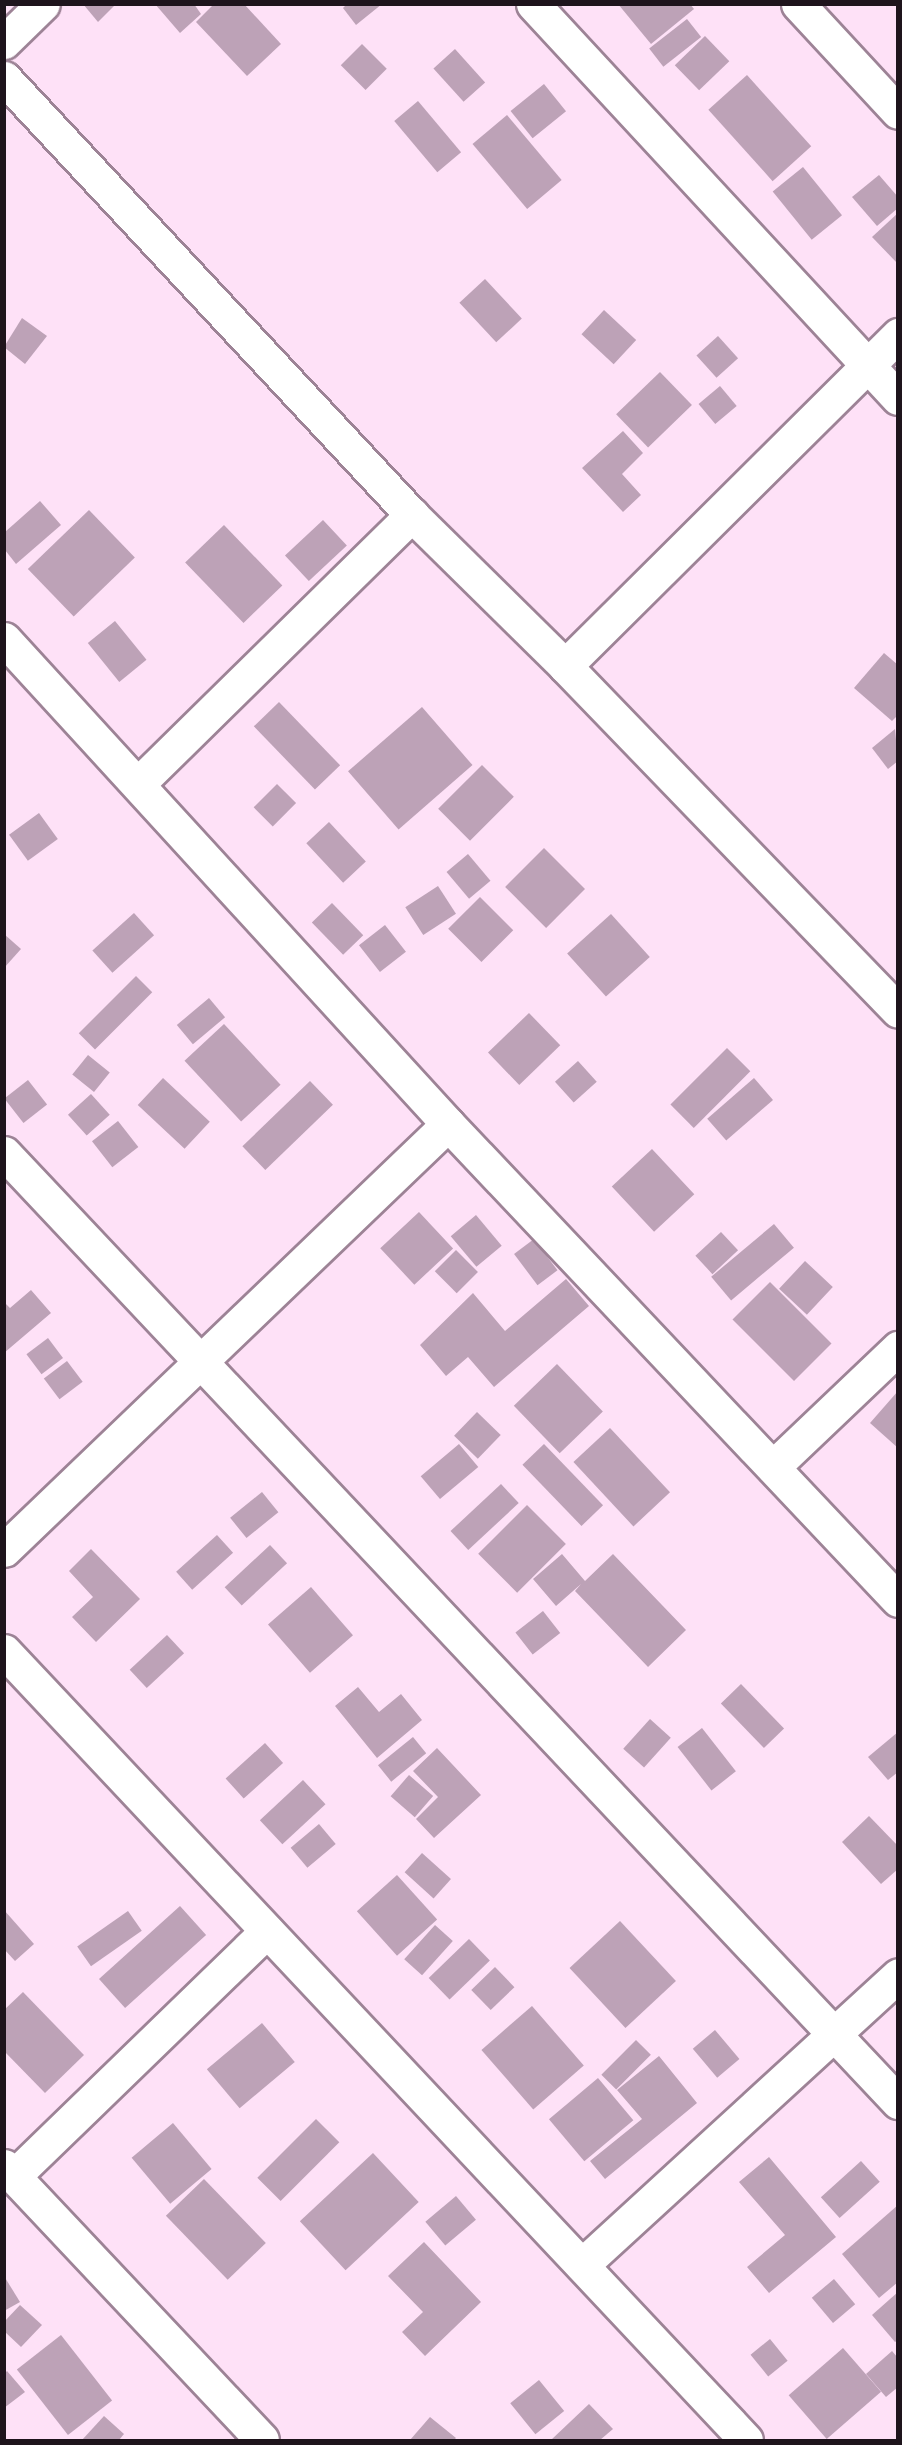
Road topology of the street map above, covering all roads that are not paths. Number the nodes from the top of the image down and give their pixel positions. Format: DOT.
graph roads {
  1 [pos="43,4"];
  2 [pos="533,4"];
  3 [pos="798,4"];
  4 [pos="4,42"];
  5 [pos="4,78"];
  6 [pos="897,112"];
  7 [pos="897,335"];
  8 [pos="867,364"];
  9 [pos="897,398"];
  10 [pos="412,515"];
  11 [pos="4,639"];
  12 [pos="565,666"];
  13 [pos="139,783"];
  14 [pos="897,1011"];
  15 [pos="448,1124"];
  16 [pos="4,1153"];
  17 [pos="897,1348"];
  18 [pos="200,1362"];
  19 [pos="773,1467"];
  20 [pos="4,1550"];
  21 [pos="897,1600"];
  22 [pos="4,1651"];
  23 [pos="267,1931"];
  24 [pos="897,1975"];
  25 [pos="834,2035"];
  26 [pos="897,2102"];
  27 [pos="9,2171"];
  28 [pos="582,2265"];
  29 [pos="262,2440"];
  30 [pos="746,2440"];
  1 -- 4 [label="street"];
  2 -- 8 [label="street"];
  3 -- 6 [label="street"];
  5 -- 10 [label="street"];
  7 -- 8 [label="street"];
  8 -- 9 [label="street"];
  8 -- 12 [label="street"];
  10 -- 12 [label="street"];
  10 -- 13 [label="street"];
  11 -- 13 [label="street"];
  12 -- 14 [label="street"];
  13 -- 15 [label="street"];
  15 -- 18 [label="street"];
  15 -- 19 [label="street"];
  16 -- 18 [label="street"];
  17 -- 19 [label="street"];
  18 -- 20 [label="street"];
  18 -- 25 [label="street"];
  19 -- 21 [label="street"];
  22 -- 23 [label="street"];
  23 -- 27 [label="street"];
  23 -- 28 [label="street"];
  24 -- 25 [label="street"];
  25 -- 26 [label="street"];
  25 -- 28 [label="street"];
  27 -- 29 [label="street"];
  28 -- 30 [label="street"];
}
